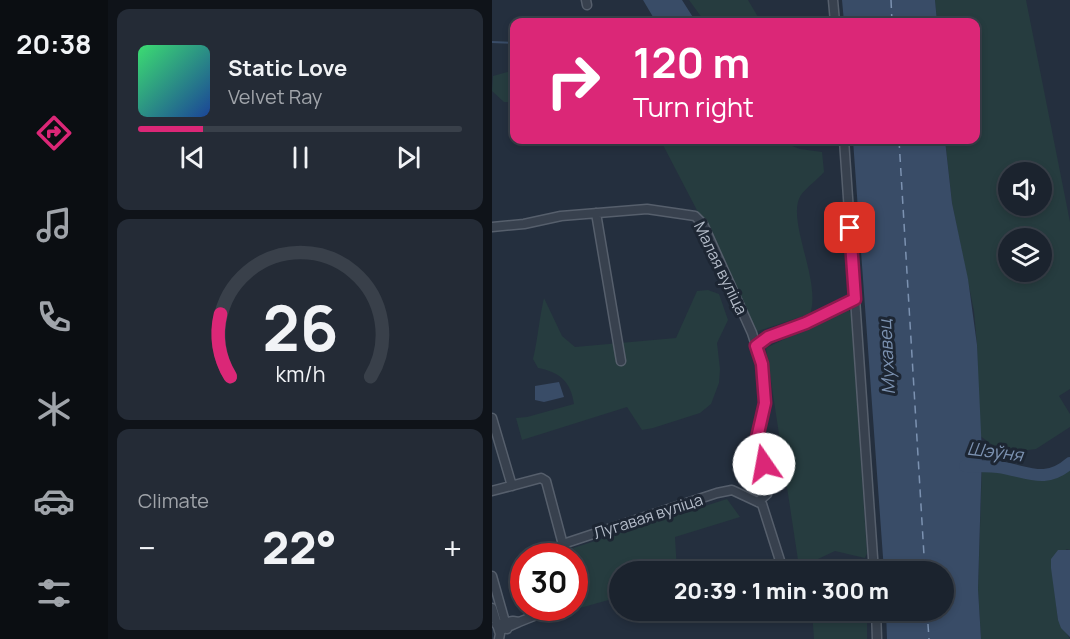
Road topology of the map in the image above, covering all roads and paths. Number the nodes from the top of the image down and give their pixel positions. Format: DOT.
graph roads {
  1 [pos="833,0"];
  2 [pos="834,18"];
  3 [pos="844,144"];
  4 [pos="596,213"];
  5 [pos="492,227"];
  6 [pos="855,299"];
  7 [pos="756,346"];
  8 [pos="621,361"];
  9 [pos="492,418"];
  10 [pos="512,486"];
  11 [pos="492,491"];
  12 [pos="758,502"];
  13 [pos="563,543"];
  14 [pos="566,543"];
  15 [pos="780,561"];
  16 [pos="873,561"];
  17 [pos="492,576"];
  18 [pos="492,608"];
  19 [pos="876,621"];
  20 [pos="501,629"];
  21 [pos="877,639"];
  1 -- 2 [label="street"];
  3 -- 6 [label="street"];
  4 -- 5 [label="street, Малая вуліца"];
  4 -- 7 [label="street, Малая вуліца"];
  4 -- 8 [label="street"];
  6 -- 7 [label="street"];
  6 -- 16 [label="street"];
  7 -- 12 [label="street"];
  9 -- 10 [label="street"];
  10 -- 11 [label="street"];
  10 -- 13 [label="street"];
  12 -- 14 [label="street, Лугавая вуліца"];
  12 -- 15 [label="street"];
  17 -- 20 [label="street"];
  18 -- 20 [label="street"];
  19 -- 21 [label="street"];
}
